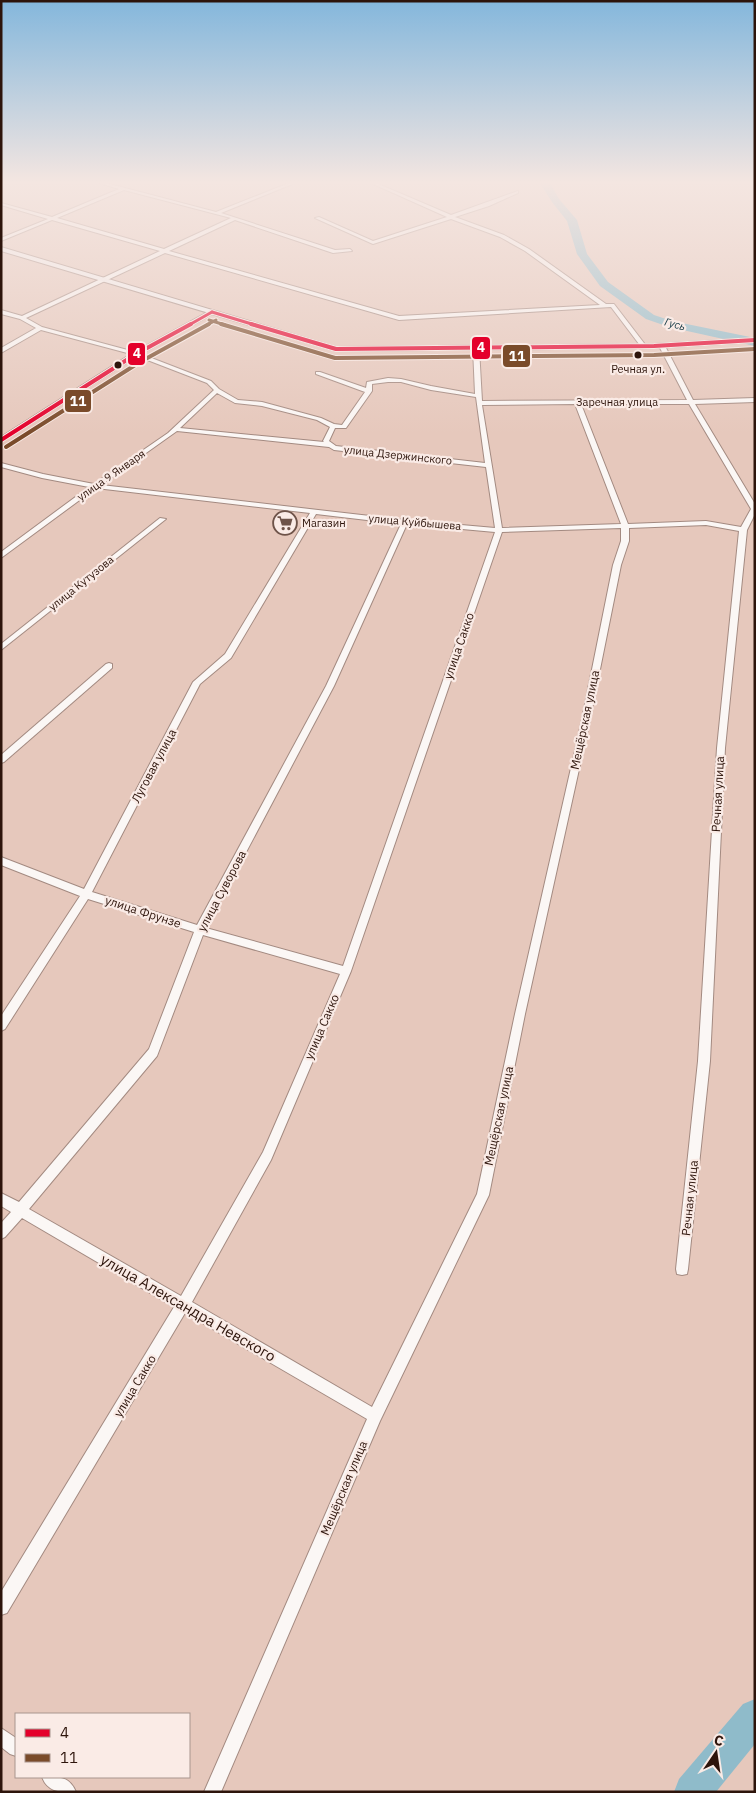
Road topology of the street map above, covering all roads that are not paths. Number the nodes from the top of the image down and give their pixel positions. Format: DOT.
graph roads {
  1 [pos="61,267"];
  2 [pos="130,267"];
  3 [pos="215,267"];
  4 [pos="550,267"];
  5 [pos="103,279"];
  6 [pos="605,306"];
  7 [pos="1,312"];
  8 [pos="212,312"];
  9 [pos="22,318"];
  10 [pos="40,328"];
  11 [pos="755,340"];
  12 [pos="644,346"];
  13 [pos="662,346"];
  14 [pos="476,348"];
  15 [pos="1,351"];
  16 [pos="136,354"];
  17 [pos="318,373"];
  18 [pos="217,390"];
  19 [pos="369,391"];
  20 [pos="478,400"];
  21 [pos="755,400"];
  22 [pos="578,402"];
  23 [pos="691,402"];
  24 [pos="333,426"];
  25 [pos="175,430"];
  26 [pos="1,440"];
  27 [pos="331,445"];
  28 [pos="1,465"];
  29 [pos="489,465"];
  30 [pos="96,486"];
  31 [pos="314,512"];
  32 [pos="162,519"];
  33 [pos="404,522"];
  34 [pos="625,525"];
  35 [pos="499,530"];
  36 [pos="743,530"];
  37 [pos="1,556"];
  38 [pos="1,648"];
  39 [pos="109,666"];
  40 [pos="1,760"];
  41 [pos="1,861"];
  42 [pos="86,894"];
  43 [pos="200,930"];
  44 [pos="346,971"];
  45 [pos="1,1026"];
  46 [pos="1,1199"];
  47 [pos="20,1211"];
  48 [pos="1,1233"];
  49 [pos="682,1269"];
  50 [pos="184,1305"];
  51 [pos="374,1416"];
  52 [pos="1,1607"];
  53 [pos="1,1736"];
  54 [pos="15,1747"];
  55 [pos="51,1778"];
  56 [pos="68,1792"];
  57 [pos="212,1792"];
  1 -- 5 [label="main road"];
  2 -- 5 [label="street"];
  3 -- 6 [label="street"];
  4 -- 6 [label="street"];
  5 -- 8 [label="main road"];
  5 -- 9 [label="street"];
  6 -- 12 [label="street"];
  7 -- 9 [label="street"];
  8 -- 14 [label="main road"];
  8 -- 16 [label="street"];
  9 -- 10 [label="street"];
  10 -- 15 [label="street"];
  10 -- 16 [label="street"];
  11 -- 13 [label="main road"];
  12 -- 13 [label="main road"];
  12 -- 14 [label="main road"];
  13 -- 23 [label="street, Речная улица"];
  14 -- 20 [label="street, улица Сакко"];
  16 -- 18 [label="street"];
  16 -- 26 [label="street"];
  17 -- 19 [label="street"];
  18 -- 24 [label="street"];
  18 -- 25 [label="street, улица 9 Января"];
  19 -- 20 [label="street"];
  19 -- 24 [label="street, улица Дзержинского"];
  20 -- 22 [label="street, Заречная улица"];
  20 -- 29 [label="street, улица Сакко"];
  21 -- 23 [label="street, Заречная улица"];
  22 -- 23 [label="street, Заречная улица"];
  22 -- 34 [label="street, Мещёрская улица"];
  23 -- 36 [label="street, Речная улица"];
  24 -- 27 [label="street, улица Дзержинского"];
  25 -- 27 [label="street"];
  25 -- 30 [label="street, улица 9 Января"];
  27 -- 29 [label="street, улица Дзержинского"];
  28 -- 30 [label="street, улица Куйбышева"];
  29 -- 35 [label="street, улица Сакко"];
  30 -- 31 [label="street, улица Куйбышева"];
  30 -- 37 [label="street, улица 9 Января"];
  31 -- 33 [label="street, улица Куйбышева"];
  31 -- 42 [label="street, Луговая улица"];
  32 -- 38 [label="street, улица Кутузова"];
  33 -- 35 [label="street, улица Куйбышева"];
  33 -- 43 [label="street, улица Суворова"];
  34 -- 35 [label="street, улица Куйбышева"];
  34 -- 36 [label="street, улица Куйбышева"];
  34 -- 51 [label="street, Мещёрская улица"];
  35 -- 44 [label="street, улица Сакко"];
  36 -- 49 [label="street, Речная улица"];
  39 -- 40 [label="street"];
  41 -- 42 [label="street, улица Фрунзе"];
  42 -- 43 [label="street, улица Фрунзе"];
  42 -- 45 [label="street, Луговая улица"];
  43 -- 44 [label="street, улица Фрунзе"];
  43 -- 47 [label="street, улица Суворова"];
  44 -- 50 [label="street, улица Сакко"];
  46 -- 47 [label="street, улица Александра Невского"];
  47 -- 48 [label="street, улица Суворова"];
  47 -- 50 [label="street, улица Александра Невского"];
  50 -- 51 [label="street, улица Александра Невского"];
  50 -- 52 [label="street, улица Сакко"];
  51 -- 57 [label="street, Мещёрская улица"];
  53 -- 54 [label="street"];
  55 -- 56 [label="street"];
}
